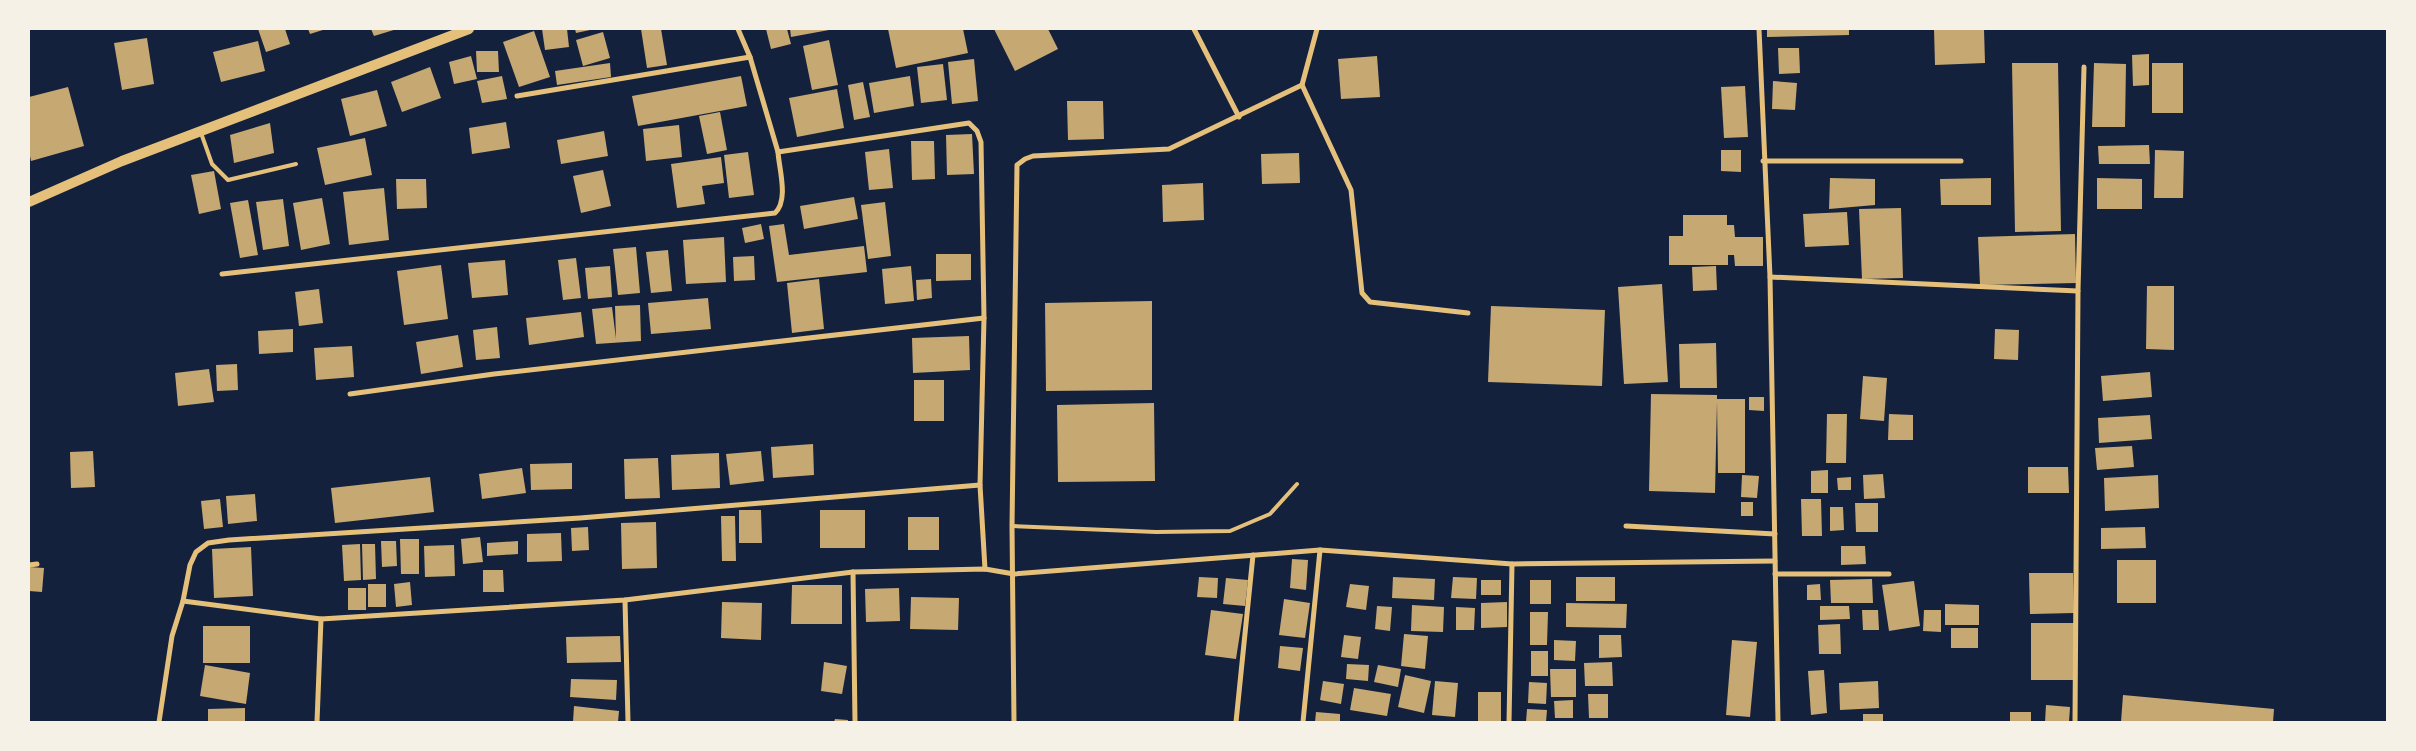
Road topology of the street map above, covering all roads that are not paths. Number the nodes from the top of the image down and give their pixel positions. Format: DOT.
graph roads {
  1 [pos="469,29"];
  2 [pos="738,29"];
  3 [pos="1194,29"];
  4 [pos="1317,29"];
  5 [pos="1759,29"];
  6 [pos="750,57"];
  7 [pos="2084,67"];
  8 [pos="1302,86"];
  9 [pos="517,96"];
  10 [pos="1239,117"];
  11 [pos="200,130"];
  12 [pos="778,152"];
  13 [pos="1763,161"];
  14 [pos="1961,161"];
  15 [pos="296,164"];
  16 [pos="29,202"];
  17 [pos="222,274"];
  18 [pos="1770,277"];
  19 [pos="2078,291"];
  20 [pos="1468,313"];
  21 [pos="984,318"];
  22 [pos="350,394"];
  23 [pos="1297,484"];
  24 [pos="980,486"];
  25 [pos="1012,526"];
  26 [pos="1626,526"];
  27 [pos="1775,534"];
  28 [pos="1320,550"];
  29 [pos="1253,555"];
  30 [pos="1775,561"];
  31 [pos="29,564"];
  32 [pos="37,564"];
  33 [pos="1512,564"];
  34 [pos="985,569"];
  35 [pos="853,572"];
  36 [pos="1014,574"];
  37 [pos="1775,574"];
  38 [pos="1889,574"];
  39 [pos="183,600"];
  40 [pos="625,600"];
  41 [pos="321,619"];
  42 [pos="159,722"];
  43 [pos="317,722"];
  44 [pos="628,722"];
  45 [pos="855,722"];
  46 [pos="1014,722"];
  47 [pos="1236,722"];
  48 [pos="1303,722"];
  49 [pos="1509,722"];
  50 [pos="1778,722"];
  51 [pos="2075,722"];
  1 -- 11 [label="main road"];
  2 -- 6 [label="street"];
  3 -- 10 [label="street"];
  4 -- 8 [label="street"];
  5 -- 13 [label="street"];
  6 -- 9 [label="street"];
  6 -- 12 [label="street"];
  7 -- 19 [label="street"];
  8 -- 10 [label="street"];
  8 -- 20 [label="street"];
  10 -- 25 [label="street"];
  11 -- 15 [label="lane"];
  11 -- 16 [label="main road"];
  12 -- 17 [label="street"];
  12 -- 21 [label="street"];
  13 -- 14 [label="street"];
  13 -- 18 [label="street"];
  18 -- 19 [label="street"];
  18 -- 27 [label="street"];
  19 -- 51 [label="street"];
  21 -- 22 [label="street"];
  21 -- 24 [label="street"];
  23 -- 25 [label="lane"];
  24 -- 34 [label="street"];
  24 -- 39 [label="street"];
  25 -- 36 [label="street"];
  26 -- 27 [label="street"];
  27 -- 30 [label="street"];
  28 -- 29 [label="street"];
  28 -- 33 [label="street"];
  28 -- 48 [label="street"];
  29 -- 36 [label="street"];
  29 -- 47 [label="street"];
  30 -- 33 [label="street"];
  30 -- 37 [label="street"];
  31 -- 32 [label="street"];
  33 -- 49 [label="street"];
  34 -- 35 [label="street"];
  34 -- 36 [label="street"];
  35 -- 40 [label="street"];
  35 -- 45 [label="street"];
  36 -- 46 [label="street"];
  37 -- 38 [label="street"];
  37 -- 50 [label="street"];
  39 -- 41 [label="street"];
  39 -- 42 [label="street"];
  40 -- 41 [label="street"];
  40 -- 44 [label="street"];
  41 -- 43 [label="street"];
}
